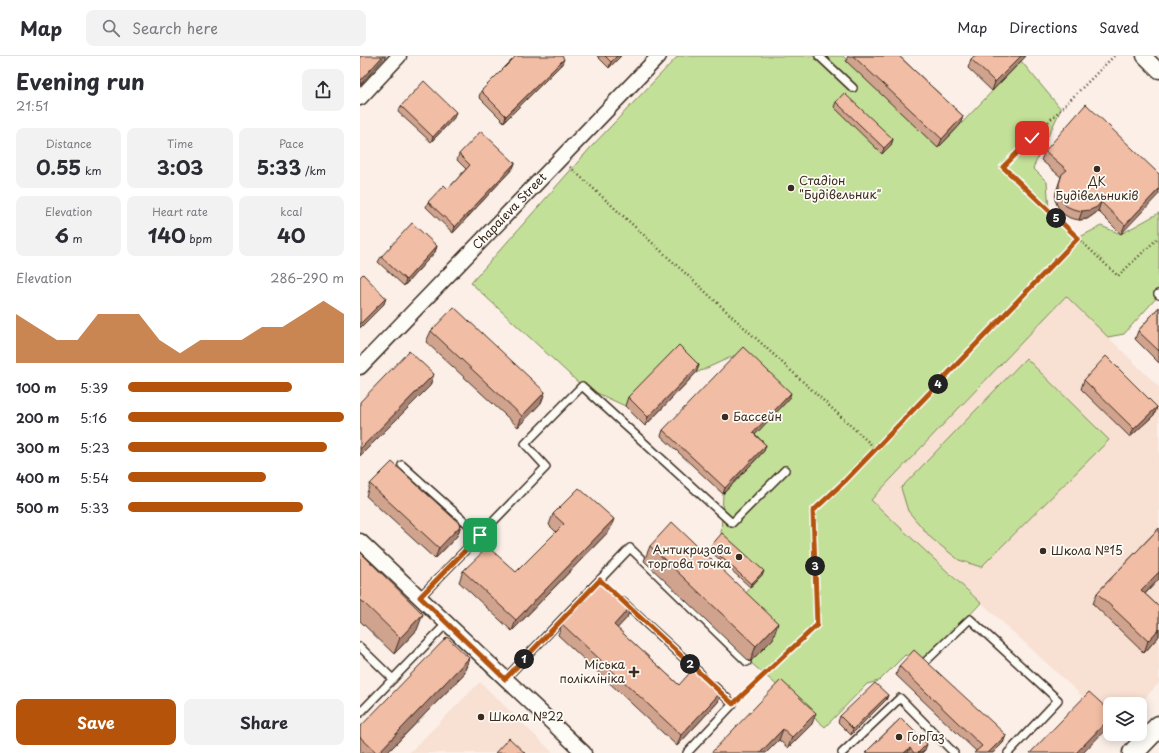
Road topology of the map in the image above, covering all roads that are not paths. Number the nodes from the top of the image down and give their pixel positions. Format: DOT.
graph roads {
  1 [pos="399,56"];
  2 [pos="659,56"];
  3 [pos="819,56"];
  4 [pos="1144,56"];
  5 [pos="1159,71"];
  6 [pos="853,88"];
  7 [pos="360,98"];
  8 [pos="360,367"];
  9 [pos="402,465"];
  10 [pos="785,470"];
  11 [pos="480,535"];
  12 [pos="360,541"];
  13 [pos="600,580"];
  14 [pos="605,586"];
  15 [pos="617,596"];
  16 [pos="420,597"];
  17 [pos="447,623"];
  18 [pos="360,647"];
  19 [pos="747,662"];
  20 [pos="925,662"];
  21 [pos="705,678"];
  22 [pos="393,679"];
  23 [pos="505,679"];
  24 [pos="711,683"];
  25 [pos="360,713"];
  26 [pos="1159,726"];
  27 [pos="584,753"];
  28 [pos="686,753"];
  29 [pos="842,753"];
  30 [pos="954,753"];
  31 [pos="1008,753"];
  32 [pos="1132,753"];
  1 -- 7 [label="street"];
  2 -- 8 [label="street, Chapaieva Street"];
  3 -- 6 [label="lane"];
  4 -- 5 [label="street"];
  9 -- 11 [label="lane"];
  10 -- 11 [label="lane"];
  11 -- 16 [label="lane"];
  12 -- 16 [label="street"];
  13 -- 14 [label="lane"];
  13 -- 19 [label="lane"];
  13 -- 23 [label="lane"];
  15 -- 21 [label="lane"];
  16 -- 17 [label="street"];
  17 -- 22 [label="lane"];
  17 -- 23 [label="street"];
  18 -- 22 [label="lane"];
  20 -- 31 [label="lane"];
  22 -- 25 [label="lane"];
  23 -- 27 [label="street"];
  24 -- 28 [label="lane"];
  26 -- 32 [label="street"];
  29 -- 30 [label="lane"];
}
